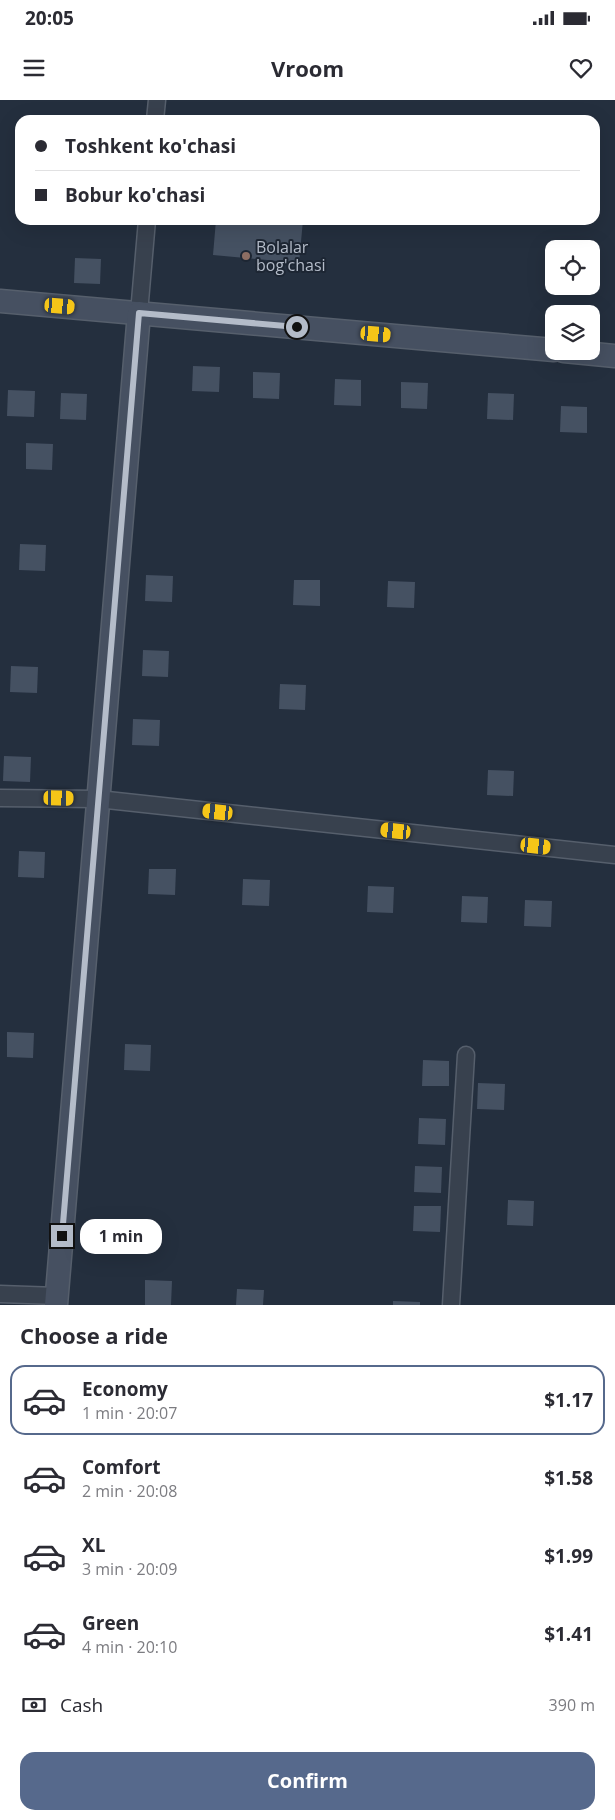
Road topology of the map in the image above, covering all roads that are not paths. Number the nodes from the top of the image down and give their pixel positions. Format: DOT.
graph roads {
  1 [pos="157,100"];
  2 [pos="156,115"];
  3 [pos="147,225"];
  4 [pos="0,301"];
  5 [pos="139,313"];
  6 [pos="545,349"];
  7 [pos="600,355"];
  8 [pos="615,356"];
  9 [pos="0,798"];
  10 [pos="98,799"];
  11 [pos="615,854"];
  12 [pos="466,1055"];
  13 [pos="0,1294"];
  14 [pos="56,1300"];
  15 [pos="451,1305"];
  1 -- 2 [label="street"];
  3 -- 5 [label="street"];
  4 -- 5 [label="street"];
  5 -- 6 [label="street"];
  5 -- 10 [label="street"];
  7 -- 8 [label="street"];
  9 -- 10 [label="street"];
  10 -- 11 [label="street"];
  10 -- 14 [label="street"];
  12 -- 15 [label="street"];
  13 -- 14 [label="street"];
}
